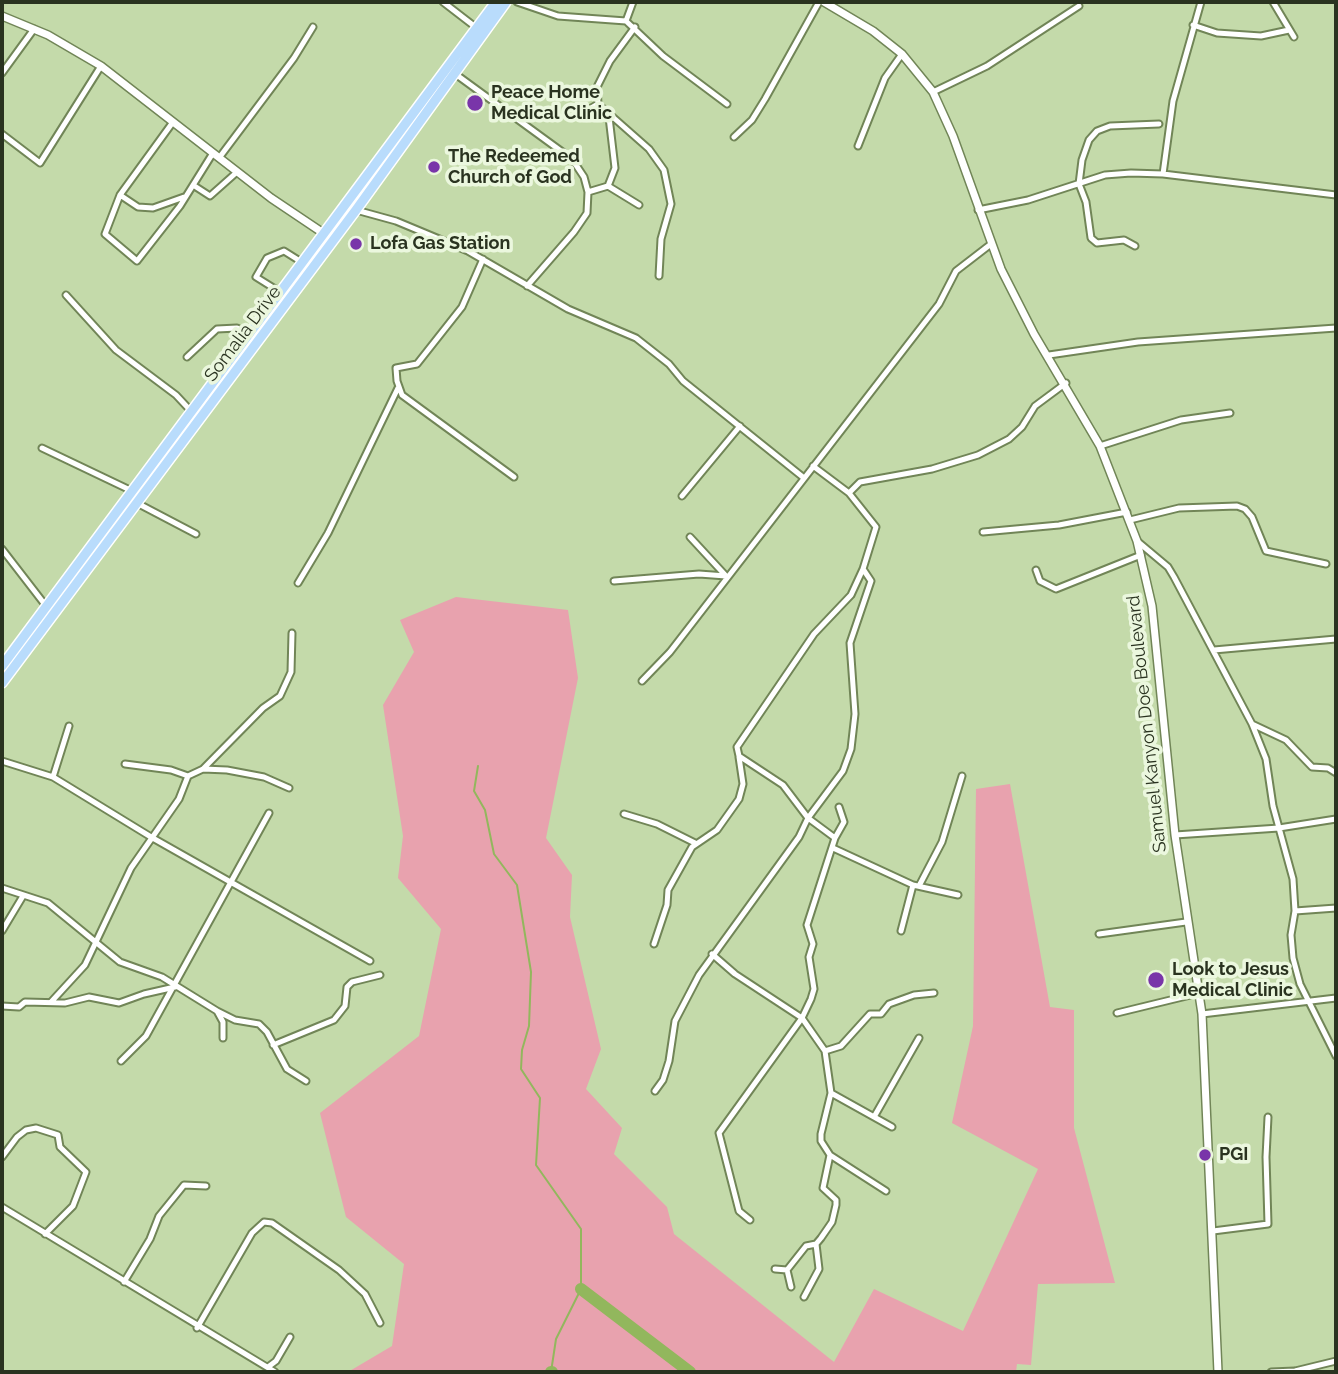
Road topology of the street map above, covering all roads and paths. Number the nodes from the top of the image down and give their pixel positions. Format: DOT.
graph roads {
  1 [pos="443,2"];
  2 [pos="496,2"];
  3 [pos="506,2"];
  4 [pos="517,2"];
  5 [pos="633,2"];
  6 [pos="818,2"];
  7 [pos="824,2"];
  8 [pos="1201,2"];
  9 [pos="1273,2"];
  10 [pos="1079,6"];
  11 [pos="2,16"];
  12 [pos="626,21"];
  13 [pos="1193,25"];
  14 [pos="313,27"];
  15 [pos="635,27"];
  16 [pos="34,29"];
  17 [pos="480,30"];
  18 [pos="1289,30"];
  19 [pos="1294,37"];
  20 [pos="902,54"];
  21 [pos="101,66"];
  22 [pos="2,73"];
  23 [pos="454,73"];
  24 [pos="933,92"];
  25 [pos="598,104"];
  26 [pos="727,104"];
  27 [pos="588,110"];
  28 [pos="609,117"];
  29 [pos="173,121"];
  30 [pos="1159,124"];
  31 [pos="2,134"];
  32 [pos="734,136"];
  33 [pos="858,145"];
  34 [pos="216,155"];
  35 [pos="237,172"];
  36 [pos="1163,174"];
  37 [pos="1079,184"];
  38 [pos="192,185"];
  39 [pos="608,186"];
  40 [pos="588,192"];
  41 [pos="120,195"];
  42 [pos="187,195"];
  43 [pos="1336,195"];
  44 [pos="639,205"];
  45 [pos="356,210"];
  46 [pos="978,210"];
  47 [pos="323,233"];
  48 [pos="332,239"];
  49 [pos="991,244"];
  50 [pos="1135,246"];
  51 [pos="483,258"];
  52 [pos="303,262"];
  53 [pos="312,268"];
  54 [pos="659,276"];
  55 [pos="527,286"];
  56 [pos="281,292"];
  57 [pos="66,295"];
  58 [pos="1336,328"];
  59 [pos="249,334"];
  60 [pos="1049,355"];
  61 [pos="187,357"];
  62 [pos="1066,383"];
  63 [pos="398,388"];
  64 [pos="190,410"];
  65 [pos="1230,413"];
  66 [pos="740,426"];
  67 [pos="1100,446"];
  68 [pos="42,448"];
  69 [pos="813,466"];
  70 [pos="514,477"];
  71 [pos="804,478"];
  72 [pos="130,490"];
  73 [pos="849,494"];
  74 [pos="682,496"];
  75 [pos="135,502"];
  76 [pos="1128,516"];
  77 [pos="983,532"];
  78 [pos="196,534"];
  79 [pos="690,537"];
  80 [pos="1137,541"];
  81 [pos="2,549"];
  82 [pos="1141,555"];
  83 [pos="1326,564"];
  84 [pos="863,569"];
  85 [pos="1036,570"];
  86 [pos="726,576"];
  87 [pos="614,581"];
  88 [pos="298,583"];
  89 [pos="46,606"];
  90 [pos="292,633"];
  91 [pos="1336,639"];
  92 [pos="1214,650"];
  93 [pos="2,666"];
  94 [pos="642,681"];
  95 [pos="2,683"];
  96 [pos="1252,724"];
  97 [pos="69,726"];
  98 [pos="739,756"];
  99 [pos="2,761"];
  100 [pos="125,764"];
  101 [pos="203,769"];
  102 [pos="1336,773"];
  103 [pos="188,776"];
  104 [pos="962,776"];
  105 [pos="53,777"];
  106 [pos="289,788"];
  107 [pos="839,807"];
  108 [pos="269,813"];
  109 [pos="624,814"];
  110 [pos="808,818"];
  111 [pos="1336,819"];
  112 [pos="1279,828"];
  113 [pos="1175,835"];
  114 [pos="151,837"];
  115 [pos="835,838"];
  116 [pos="695,843"];
  117 [pos="833,848"];
  118 [pos="229,881"];
  119 [pos="916,885"];
  120 [pos="2,888"];
  121 [pos="958,895"];
  122 [pos="23,896"];
  123 [pos="1336,908"];
  124 [pos="1295,911"];
  125 [pos="1186,922"];
  126 [pos="2,931"];
  127 [pos="901,931"];
  128 [pos="1099,934"];
  129 [pos="97,943"];
  130 [pos="654,944"];
  131 [pos="712,954"];
  132 [pos="370,961"];
  133 [pos="380,975"];
  134 [pos="175,987"];
  135 [pos="934,993"];
  136 [pos="1199,993"];
  137 [pos="1336,998"];
  138 [pos="52,1001"];
  139 [pos="1309,1001"];
  140 [pos="2,1006"];
  141 [pos="218,1011"];
  142 [pos="1117,1013"];
  143 [pos="1202,1014"];
  144 [pos="802,1018"];
  145 [pos="223,1038"];
  146 [pos="919,1038"];
  147 [pos="273,1045"];
  148 [pos="825,1051"];
  149 [pos="1336,1056"];
  150 [pos="121,1061"];
  151 [pos="306,1081"];
  152 [pos="655,1091"];
  153 [pos="831,1093"];
  154 [pos="874,1117"];
  155 [pos="1268,1117"];
  156 [pos="892,1127"];
  157 [pos="830,1155"];
  158 [pos="2,1157"];
  159 [pos="206,1186"];
  160 [pos="886,1191"];
  161 [pos="2,1208"];
  162 [pos="750,1220"];
  163 [pos="1213,1231"];
  164 [pos="45,1234"];
  165 [pos="816,1244"];
  166 [pos="775,1269"];
  167 [pos="787,1269"];
  168 [pos="124,1282"];
  169 [pos="791,1287"];
  170 [pos="804,1297"];
  171 [pos="380,1323"];
  172 [pos="197,1328"];
  173 [pos="290,1337"];
  174 [pos="1336,1361"];
  175 [pos="268,1367"];
  176 [pos="275,1372"];
  177 [pos="1218,1372"];
  178 [pos="1271,1372"];
  1 -- 17 [label="street"];
  2 -- 17 [label="main road, Somalia Drive"];
  3 -- 17 [label="main road, Somalia Drive"];
  4 -- 12 [label="street"];
  5 -- 12 [label="street"];
  6 -- 32 [label="street"];
  7 -- 20 [label="street, Samuel Kanyon Doe Boulevard"];
  8 -- 13 [label="street"];
  9 -- 18 [label="street"];
  10 -- 24 [label="street"];
  11 -- 16 [label="street"];
  12 -- 15 [label="street"];
  13 -- 18 [label="street"];
  13 -- 36 [label="street"];
  14 -- 34 [label="street"];
  15 -- 25 [label="street"];
  15 -- 26 [label="street"];
  16 -- 21 [label="street"];
  16 -- 22 [label="street"];
  17 -- 23 [label="main road, Somalia Drive"];
  17 -- 47 [label="main road, Somalia Drive"];
  18 -- 19 [label="street"];
  20 -- 24 [label="street, Samuel Kanyon Doe Boulevard"];
  20 -- 33 [label="street"];
  21 -- 29 [label="street"];
  21 -- 31 [label="street"];
  23 -- 40 [label="street"];
  23 -- 45 [label="main road, Somalia Drive"];
  24 -- 46 [label="street, Samuel Kanyon Doe Boulevard"];
  25 -- 27 [label="street"];
  25 -- 28 [label="street"];
  28 -- 39 [label="street"];
  28 -- 54 [label="street"];
  29 -- 34 [label="street"];
  29 -- 41 [label="street"];
  30 -- 37 [label="street"];
  34 -- 35 [label="street"];
  34 -- 38 [label="street"];
  35 -- 38 [label="street"];
  35 -- 47 [label="street"];
  36 -- 37 [label="street"];
  36 -- 43 [label="street"];
  37 -- 46 [label="street"];
  37 -- 50 [label="street"];
  38 -- 42 [label="street"];
  39 -- 40 [label="street"];
  39 -- 44 [label="street"];
  40 -- 55 [label="street"];
  41 -- 42 [label="street"];
  41 -- 42 [label="street"];
  45 -- 48 [label="main road, Somalia Drive"];
  45 -- 51 [label="street"];
  46 -- 49 [label="street, Samuel Kanyon Doe Boulevard"];
  47 -- 48 [label="street"];
  47 -- 52 [label="main road, Somalia Drive"];
  48 -- 53 [label="main road, Somalia Drive"];
  49 -- 60 [label="street, Samuel Kanyon Doe Boulevard"];
  49 -- 69 [label="street"];
  51 -- 55 [label="street"];
  51 -- 63 [label="street"];
  52 -- 53 [label="street"];
  52 -- 56 [label="main road, Somalia Drive"];
  52 -- 56 [label="street"];
  53 -- 75 [label="main road, Somalia Drive"];
  55 -- 66 [label="street"];
  56 -- 59 [label="main road, Somalia Drive"];
  57 -- 64 [label="street"];
  58 -- 60 [label="street"];
  59 -- 61 [label="street"];
  59 -- 64 [label="main road, Somalia Drive"];
  60 -- 62 [label="street, Samuel Kanyon Doe Boulevard"];
  62 -- 67 [label="street, Samuel Kanyon Doe Boulevard"];
  62 -- 73 [label="street"];
  63 -- 70 [label="street"];
  63 -- 88 [label="street"];
  64 -- 72 [label="main road, Somalia Drive"];
  65 -- 67 [label="street"];
  66 -- 71 [label="street"];
  66 -- 74 [label="street"];
  67 -- 76 [label="street, Samuel Kanyon Doe Boulevard"];
  68 -- 72 [label="street"];
  69 -- 71 [label="street"];
  69 -- 73 [label="street"];
  71 -- 86 [label="street"];
  72 -- 89 [label="main road, Somalia Drive"];
  73 -- 84 [label="street"];
  75 -- 78 [label="street"];
  75 -- 95 [label="main road, Somalia Drive"];
  76 -- 77 [label="street"];
  76 -- 80 [label="street, Samuel Kanyon Doe Boulevard"];
  76 -- 83 [label="street"];
  79 -- 86 [label="street"];
  80 -- 82 [label="street, Samuel Kanyon Doe Boulevard"];
  80 -- 92 [label="street"];
  81 -- 89 [label="street"];
  82 -- 85 [label="street"];
  82 -- 113 [label="street, Samuel Kanyon Doe Boulevard"];
  84 -- 98 [label="street"];
  84 -- 110 [label="street"];
  86 -- 87 [label="street"];
  86 -- 94 [label="street"];
  89 -- 93 [label="main road, Somalia Drive"];
  90 -- 101 [label="street"];
  91 -- 92 [label="street"];
  92 -- 96 [label="street"];
  96 -- 102 [label="street"];
  96 -- 112 [label="street"];
  97 -- 105 [label="street"];
  98 -- 110 [label="street"];
  98 -- 116 [label="street"];
  99 -- 105 [label="street"];
  100 -- 103 [label="street"];
  101 -- 103 [label="street"];
  101 -- 106 [label="street"];
  103 -- 114 [label="street"];
  104 -- 119 [label="street"];
  105 -- 114 [label="street"];
  107 -- 115 [label="street"];
  108 -- 118 [label="street"];
  109 -- 116 [label="street"];
  110 -- 115 [label="street"];
  110 -- 131 [label="street"];
  111 -- 112 [label="street"];
  112 -- 113 [label="street"];
  112 -- 124 [label="street"];
  113 -- 125 [label="street, Samuel Kanyon Doe Boulevard"];
  114 -- 118 [label="street"];
  114 -- 129 [label="street"];
  115 -- 117 [label="street"];
  116 -- 130 [label="street"];
  117 -- 119 [label="street"];
  117 -- 144 [label="street"];
  118 -- 132 [label="street"];
  118 -- 134 [label="street"];
  119 -- 121 [label="street"];
  119 -- 127 [label="street"];
  120 -- 122 [label="street"];
  122 -- 126 [label="street"];
  122 -- 129 [label="street"];
  123 -- 124 [label="street"];
  124 -- 139 [label="street"];
  125 -- 128 [label="street"];
  125 -- 136 [label="street, Samuel Kanyon Doe Boulevard"];
  129 -- 134 [label="street"];
  129 -- 138 [label="street"];
  131 -- 144 [label="street"];
  131 -- 152 [label="street"];
  133 -- 147 [label="street"];
  134 -- 138 [label="street"];
  134 -- 141 [label="street"];
  134 -- 150 [label="street"];
  135 -- 148 [label="street"];
  136 -- 142 [label="street"];
  136 -- 143 [label="street, Samuel Kanyon Doe Boulevard"];
  137 -- 139 [label="street"];
  138 -- 140 [label="street"];
  139 -- 143 [label="street"];
  139 -- 149 [label="street"];
  141 -- 145 [label="street"];
  141 -- 147 [label="street"];
  143 -- 163 [label="street, Samuel Kanyon Doe Boulevard"];
  144 -- 148 [label="street"];
  144 -- 162 [label="street"];
  146 -- 154 [label="street"];
  147 -- 151 [label="street"];
  148 -- 153 [label="street"];
  153 -- 154 [label="street"];
  153 -- 157 [label="street"];
  154 -- 156 [label="street"];
  155 -- 163 [label="street"];
  157 -- 160 [label="street"];
  157 -- 165 [label="street"];
  158 -- 164 [label="street"];
  159 -- 168 [label="street"];
  161 -- 164 [label="street"];
  163 -- 177 [label="street, Samuel Kanyon Doe Boulevard"];
  164 -- 168 [label="street"];
  165 -- 167 [label="street"];
  165 -- 170 [label="street"];
  166 -- 167 [label="street"];
  167 -- 169 [label="street"];
  168 -- 172 [label="street"];
  171 -- 172 [label="street"];
  172 -- 175 [label="street"];
  173 -- 175 [label="street"];
  174 -- 178 [label="street"];
  175 -- 176 [label="street"];
}
